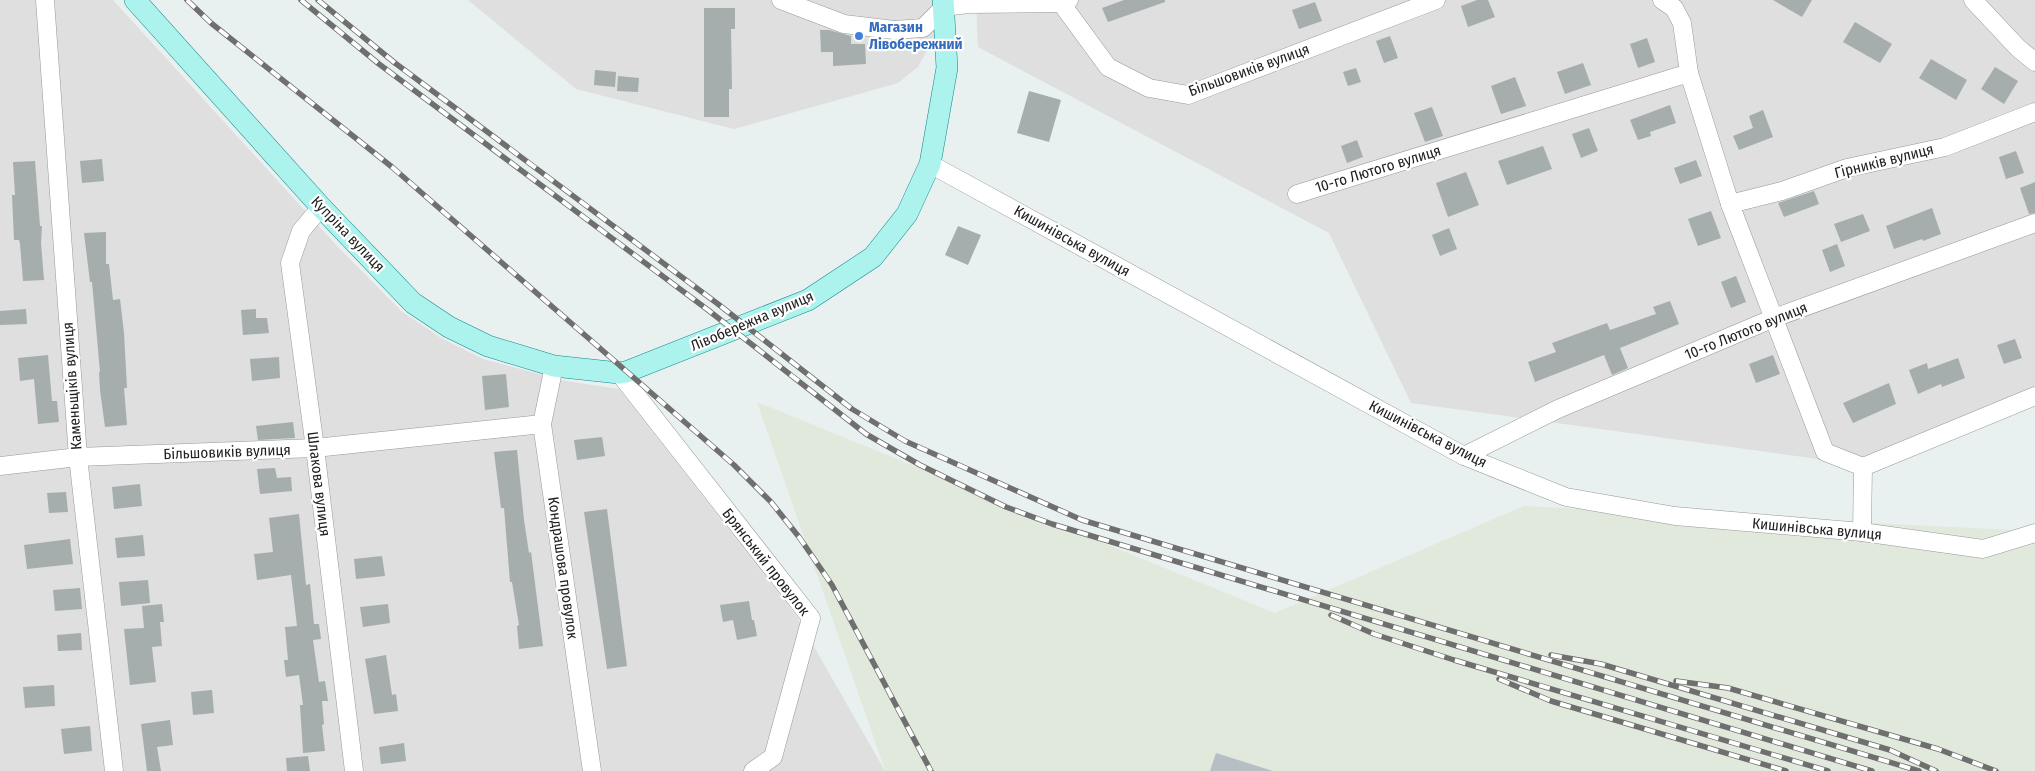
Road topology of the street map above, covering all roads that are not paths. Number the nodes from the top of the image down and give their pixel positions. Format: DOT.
graph roads {
  1 [pos="45,0"];
  2 [pos="136,0"];
  3 [pos="781,0"];
  4 [pos="1436,0"];
  5 [pos="1662,0"];
  6 [pos="1973,0"];
  7 [pos="1065,2"];
  8 [pos="944,4"];
  9 [pos="2035,62"];
  10 [pos="1689,73"];
  11 [pos="2035,112"];
  12 [pos="930,164"];
  13 [pos="1297,194"];
  14 [pos="1730,204"];
  15 [pos="321,207"];
  16 [pos="2035,223"];
  17 [pos="1774,318"];
  18 [pos="554,366"];
  19 [pos="619,373"];
  20 [pos="2035,396"];
  21 [pos="542,424"];
  22 [pos="315,448"];
  23 [pos="1464,456"];
  24 [pos="78,457"];
  25 [pos="0,466"];
  26 [pos="1863,467"];
  27 [pos="1862,532"];
  28 [pos="2035,533"];
  29 [pos="114,771"];
  30 [pos="354,771"];
  31 [pos="592,771"];
  32 [pos="753,771"];
  1 -- 24 [label="street, Каменьщіків вулиця"];
  2 -- 15 [label="main road, Купріна вулиця"];
  3 -- 8 [label="street"];
  4 -- 7 [label="street, Більшовиків вулиця"];
  5 -- 10 [label="street"];
  6 -- 9 [label="street"];
  7 -- 8 [label="street, Більшовиків вулиця"];
  8 -- 12 [label="main road, Лівобережна вулиця"];
  10 -- 13 [label="street, 10-го Лютого вулиця"];
  10 -- 14 [label="street"];
  11 -- 14 [label="street, Гірників вулиця"];
  12 -- 19 [label="main road, Лівобережна вулиця"];
  12 -- 23 [label="street, Кишинівська вулиця"];
  14 -- 17 [label="street"];
  15 -- 18 [label="main road, Купріна вулиця"];
  15 -- 22 [label="street, Шлакова вулиця"];
  16 -- 17 [label="street, 10-го Лютого вулиця"];
  17 -- 23 [label="street, 10-го Лютого вулиця"];
  17 -- 26 [label="street"];
  18 -- 19 [label="main road, Купріна вулиця"];
  18 -- 21 [label="street, Кондрашова провулок"];
  19 -- 32 [label="street, Брянський провулок"];
  20 -- 26 [label="street"];
  21 -- 22 [label="street, Більшовиків вулиця"];
  21 -- 31 [label="street, Кондрашова провулок"];
  22 -- 24 [label="street, Більшовиків вулиця"];
  22 -- 30 [label="street, Шлакова вулиця"];
  23 -- 27 [label="street, Кишинівська вулиця"];
  24 -- 25 [label="street, Більшовиків вулиця"];
  24 -- 29 [label="street, Каменьщіків вулиця"];
  26 -- 27 [label="street"];
  27 -- 28 [label="street, Кишинівська вулиця"];
}
